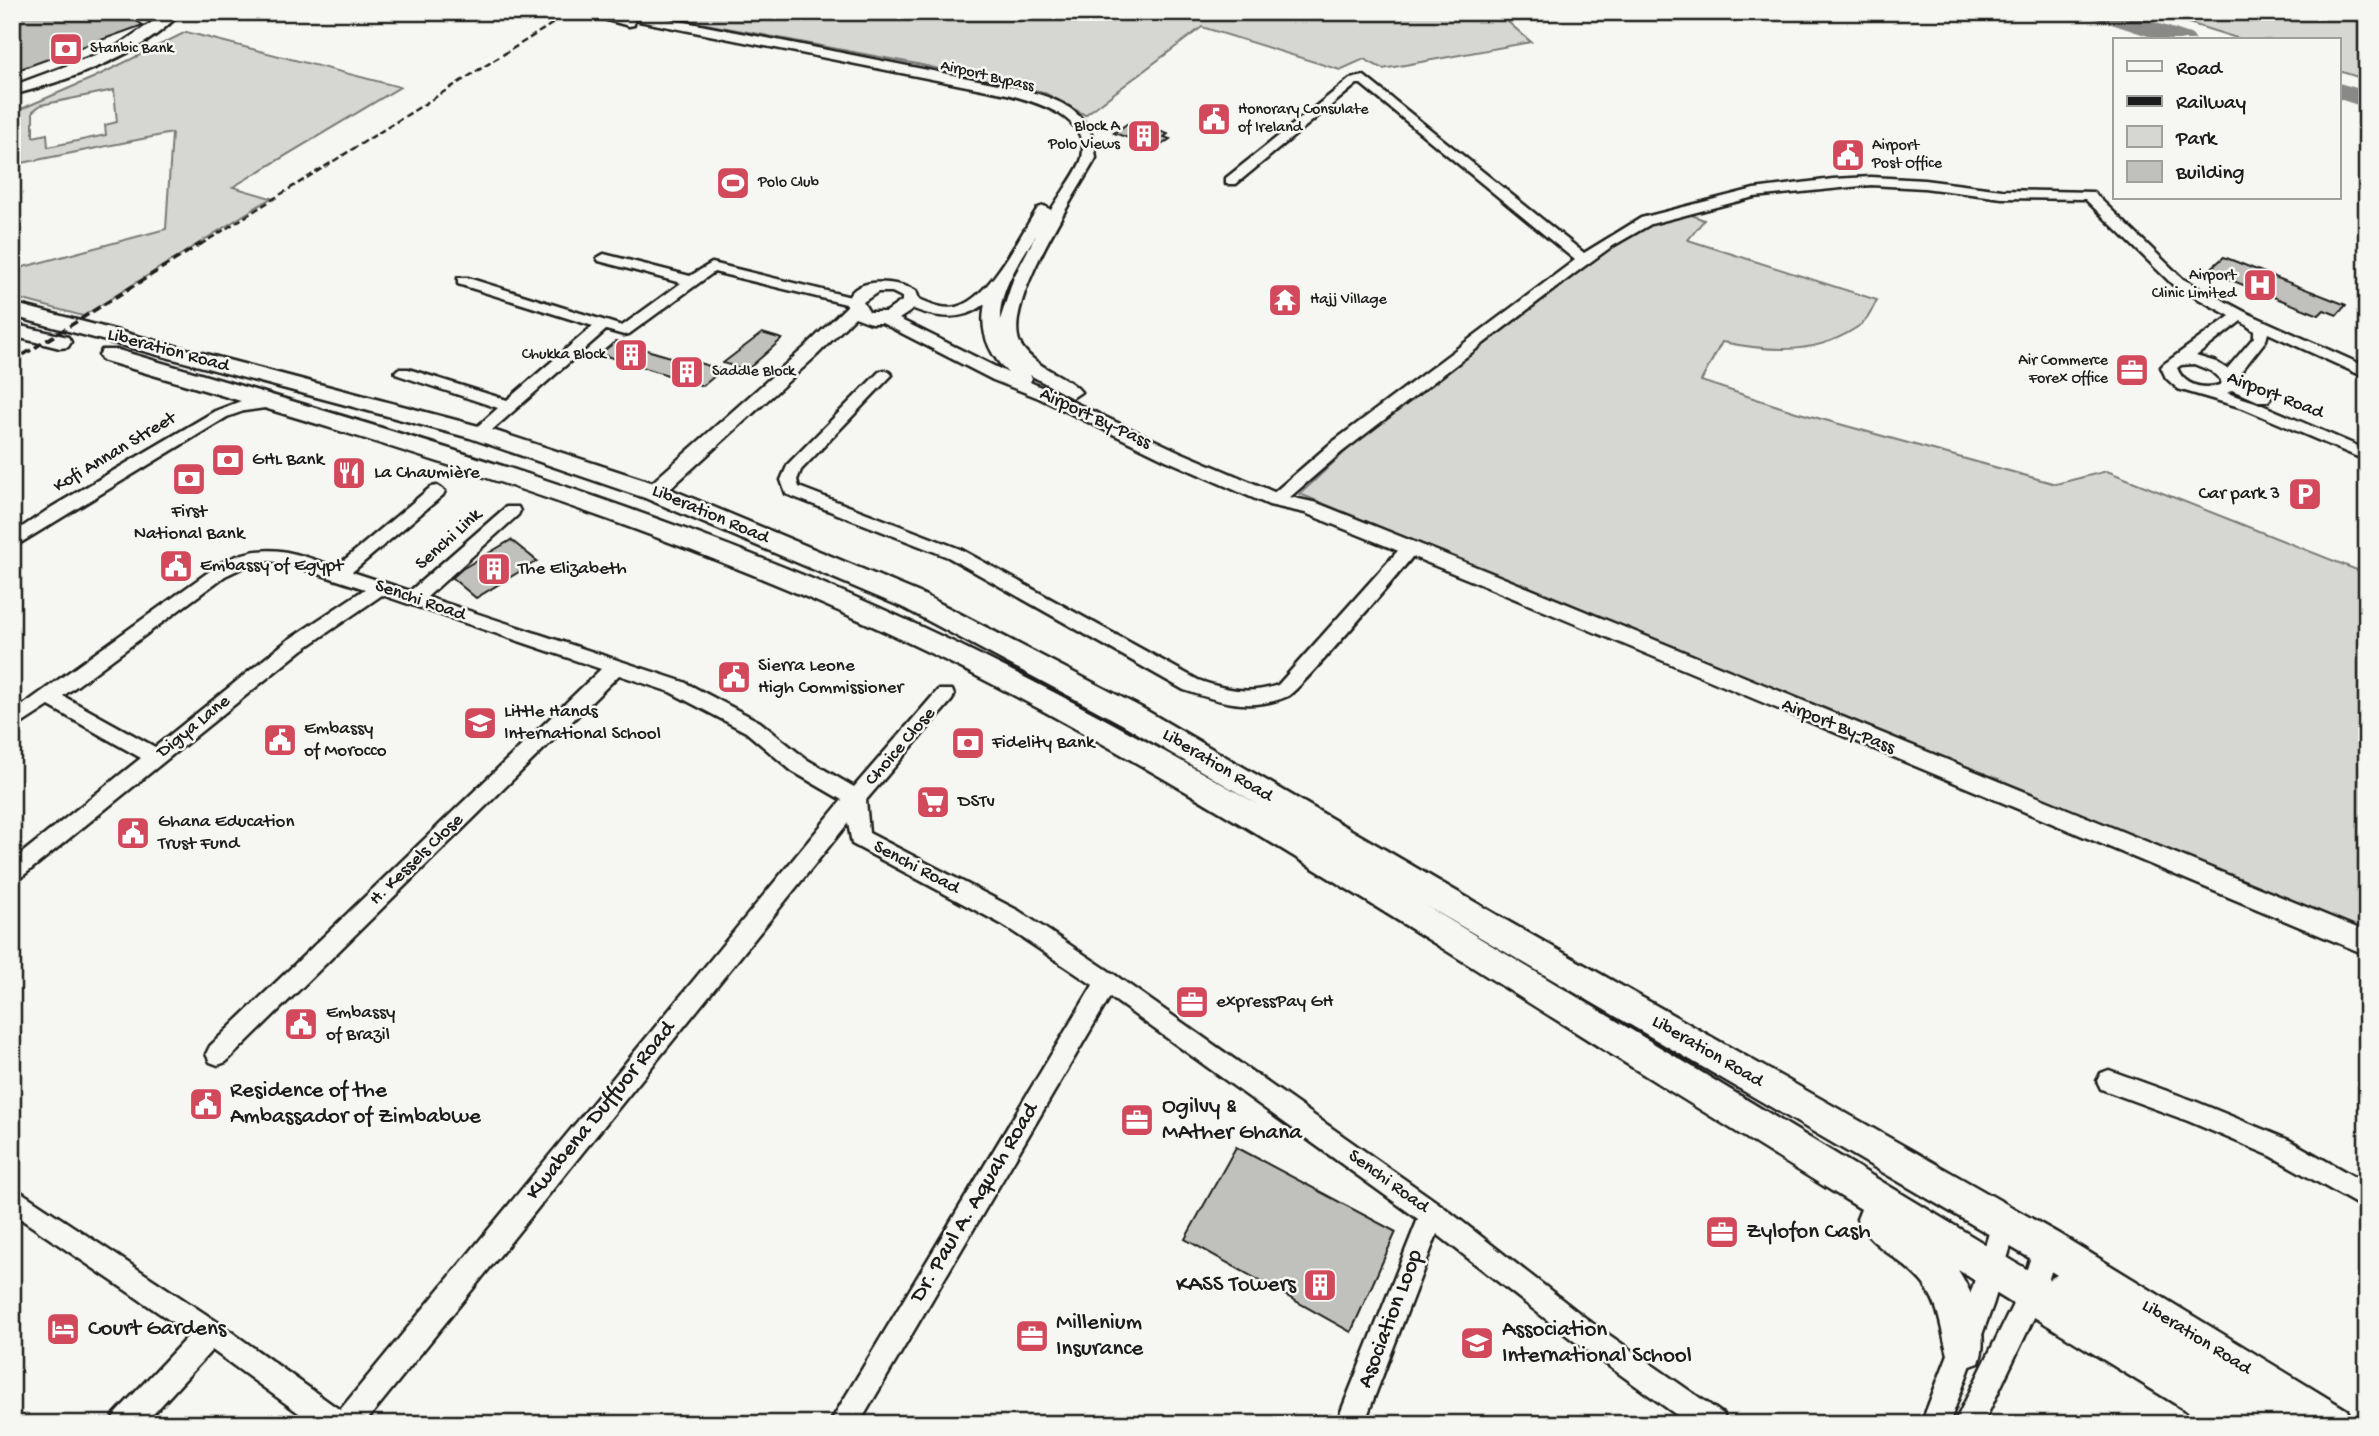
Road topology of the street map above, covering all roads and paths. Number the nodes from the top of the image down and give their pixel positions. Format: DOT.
graph roads {
  1 [pos="175,12"];
  2 [pos="584,12"];
  3 [pos="614,12"];
  4 [pos="12,91"];
  5 [pos="1231,181"];
  6 [pos="604,258"];
  7 [pos="1584,260"];
  8 [pos="463,281"];
  9 [pos="692,281"];
  10 [pos="999,281"];
  11 [pos="911,302"];
  12 [pos="854,305"];
  13 [pos="12,309"];
  14 [pos="877,318"];
  15 [pos="2247,319"];
  16 [pos="604,324"];
  17 [pos="12,330"];
  18 [pos="810,352"];
  19 [pos="2182,359"];
  20 [pos="403,372"];
  21 [pos="2363,372"];
  22 [pos="884,375"];
  23 [pos="2228,380"];
  24 [pos="214,386"];
  25 [pos="1053,390"];
  26 [pos="2206,392"];
  27 [pos="274,403"];
  28 [pos="509,406"];
  29 [pos="204,423"];
  30 [pos="478,433"];
  31 [pos="2367,443"];
  32 [pos="2367,456"];
  33 [pos="478,467"];
  34 [pos="437,491"];
  35 [pos="654,492"];
  36 [pos="1280,495"];
  37 [pos="512,512"];
  38 [pos="12,542"];
  39 [pos="1410,548"];
  40 [pos="340,575"];
  41 [pos="381,588"];
  42 [pos="413,599"];
  43 [pos="616,666"];
  44 [pos="945,695"];
  45 [pos="49,697"];
  46 [pos="12,723"];
  47 [pos="157,757"];
  48 [pos="856,798"];
  49 [pos="12,873"];
  50 [pos="2367,944"];
  51 [pos="1107,982"];
  52 [pos="218,1054"];
  53 [pos="2109,1081"];
  54 [pos="1809,1159"];
  55 [pos="12,1198"];
  56 [pos="2367,1198"];
  57 [pos="1432,1214"];
  58 [pos="2005,1223"];
  59 [pos="1991,1270"];
  60 [pos="2038,1274"];
  61 [pos="210,1332"];
  62 [pos="1965,1349"];
  63 [pos="125,1424"];
  64 [pos="337,1424"];
  65 [pos="346,1424"];
  66 [pos="843,1424"];
  67 [pos="1350,1424"];
  68 [pos="1713,1424"];
  69 [pos="1935,1424"];
  70 [pos="1968,1424"];
  71 [pos="2245,1424"];
  72 [pos="2283,1424"];
  73 [pos="2333,1424"];
  1 -- 4 [label="main road"];
  2 -- 10 [label="main road, Airport Bypass"];
  3 -- 25 [label="main road, Airport Bypass"];
  5 -- 7 [label="street"];
  6 -- 9 [label="street"];
  7 -- 15 [label="street"];
  7 -- 36 [label="street"];
  8 -- 16 [label="street"];
  9 -- 12 [label="street"];
  9 -- 16 [label="street"];
  10 -- 11 [label="main road"];
  10 -- 25 [label="main road, Airport Bypass"];
  11 -- 12 [label="main road"];
  11 -- 14 [label="main road"];
  12 -- 14 [label="main road, Airport By-Pass"];
  12 -- 18 [label="main road"];
  13 -- 30 [label="highway, Liberation Road"];
  14 -- 18 [label="main road"];
  14 -- 25 [label="main road, Airport By-Pass"];
  15 -- 19 [label="street"];
  15 -- 21 [label="street"];
  15 -- 23 [label="street, Airport Road"];
  16 -- 28 [label="street"];
  17 -- 24 [label="highway, Liberation Road"];
  18 -- 35 [label="main road"];
  19 -- 23 [label="street, Airport Road"];
  19 -- 26 [label="street, Airport Road"];
  20 -- 28 [label="street"];
  22 -- 39 [label="street"];
  23 -- 26 [label="street, Airport Road"];
  23 -- 31 [label="street, Airport Road"];
  24 -- 27 [label="highway, Liberation Road"];
  24 -- 29 [label="street, Kofi Annan Street"];
  25 -- 36 [label="main road, Airport By-Pass"];
  26 -- 32 [label="street, Airport Road"];
  27 -- 29 [label="street, Kofi Annan Street"];
  27 -- 33 [label="highway, Liberation Road"];
  28 -- 30 [label="street"];
  29 -- 38 [label="street, Kofi Annan Street"];
  30 -- 35 [label="highway, Liberation Road"];
  33 -- 35 [label="highway"];
  33 -- 54 [label="highway, Liberation Road"];
  34 -- 40 [label="street"];
  35 -- 58 [label="highway, Liberation Road"];
  36 -- 39 [label="main road, Airport By-Pass"];
  37 -- 42 [label="street, Senchi Link"];
  39 -- 50 [label="main road, Airport By-Pass"];
  40 -- 41 [label="street, Senchi Road"];
  40 -- 45 [label="street, Senchi Road"];
  41 -- 42 [label="street, Senchi Road"];
  41 -- 47 [label="street, Digya Lane"];
  42 -- 43 [label="street, Senchi Road"];
  43 -- 48 [label="street, Senchi Road"];
  43 -- 52 [label="street, H. Kessels Close"];
  44 -- 48 [label="street, Choice Close"];
  45 -- 46 [label="street, Senchi Road"];
  45 -- 47 [label="street"];
  47 -- 49 [label="street, Digya Lane"];
  48 -- 51 [label="street, Senchi Road"];
  48 -- 65 [label="street, Kwabena Duffuor Road"];
  51 -- 57 [label="street, Senchi Road"];
  51 -- 66 [label="street, Dr. Paul A. Aquah Road"];
  53 -- 56 [label="street"];
  54 -- 59 [label="highway, Liberation Road"];
  54 -- 62 [label="highway"];
  55 -- 61 [label="street"];
  57 -- 67 [label="street, Asociation Loop"];
  57 -- 68 [label="street, Senchi Road"];
  58 -- 59 [label="street"];
  58 -- 60 [label="highway, Liberation Road"];
  59 -- 60 [label="highway, Liberation Road"];
  59 -- 62 [label="street"];
  60 -- 70 [label="street"];
  60 -- 71 [label="highway, Liberation Road"];
  60 -- 72 [label="highway"];
  60 -- 73 [label="highway, Liberation Road"];
  61 -- 63 [label="street"];
  61 -- 64 [label="street"];
  62 -- 69 [label="street"];
}
